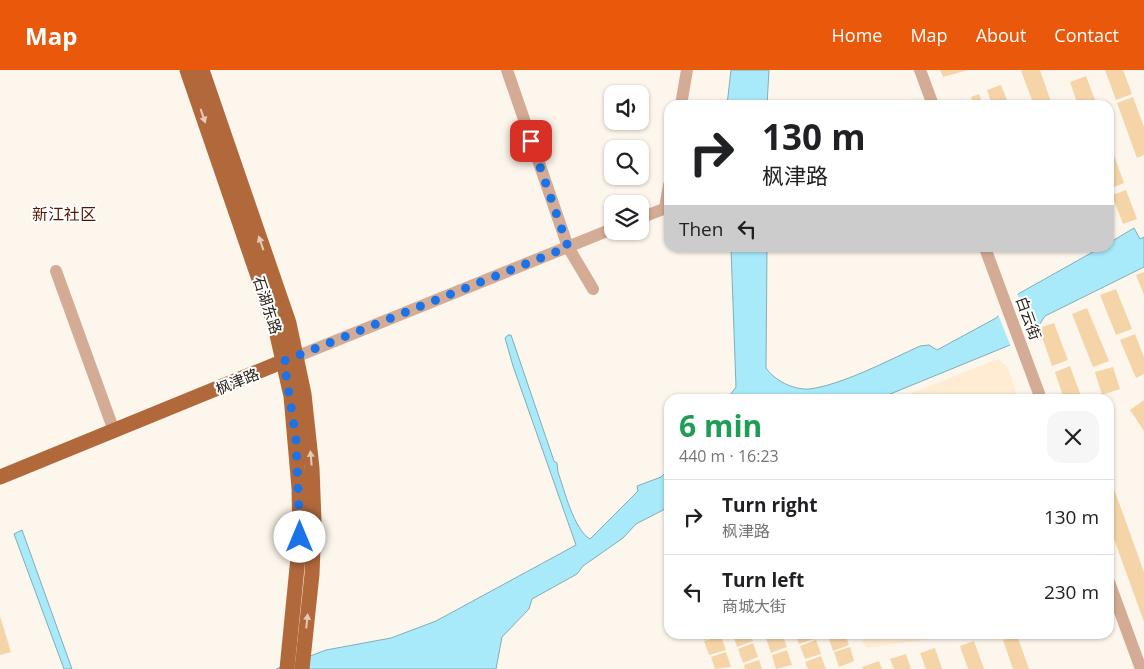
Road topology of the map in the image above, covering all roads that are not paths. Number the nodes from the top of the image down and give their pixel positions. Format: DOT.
graph roads {
  1 [pos="187,70"];
  2 [pos="202,70"];
  3 [pos="507,70"];
  4 [pos="686,70"];
  5 [pos="920,70"];
  6 [pos="682,100"];
  7 [pos="928,100"];
  8 [pos="664,209"];
  9 [pos="649,215"];
  10 [pos="604,232"];
  11 [pos="568,247"];
  12 [pos="986,252"];
  13 [pos="56,271"];
  14 [pos="593,289"];
  15 [pos="291,359"];
  16 [pos="1039,394"];
  17 [pos="114,431"];
  18 [pos="0,476"];
  19 [pos="1114,596"];
  20 [pos="288,669"];
  21 [pos="302,669"];
  22 [pos="1141,669"];
  1 -- 15 [label="main road, 石湖东路, one-way"];
  15 -- 2 [label="main road, 石湖东路, one-way"];
  3 -- 11 [label="street"];
  4 -- 6 [label="street"];
  5 -- 7 [label="street"];
  8 -- 9 [label="street"];
  10 -- 11 [label="street, 枫津路"];
  11 -- 14 [label="street"];
  11 -- 15 [label="street, 枫津路"];
  12 -- 16 [label="street, 白云街"];
  13 -- 17 [label="street"];
  15 -- 17 [label="main road, 枫津路"];
  15 -- 20 [label="main road, 石湖东路"];
  21 -- 15 [label="main road, 石湖东路, one-way"];
  17 -- 18 [label="main road, 枫津路"];
  19 -- 22 [label="street"];
}
